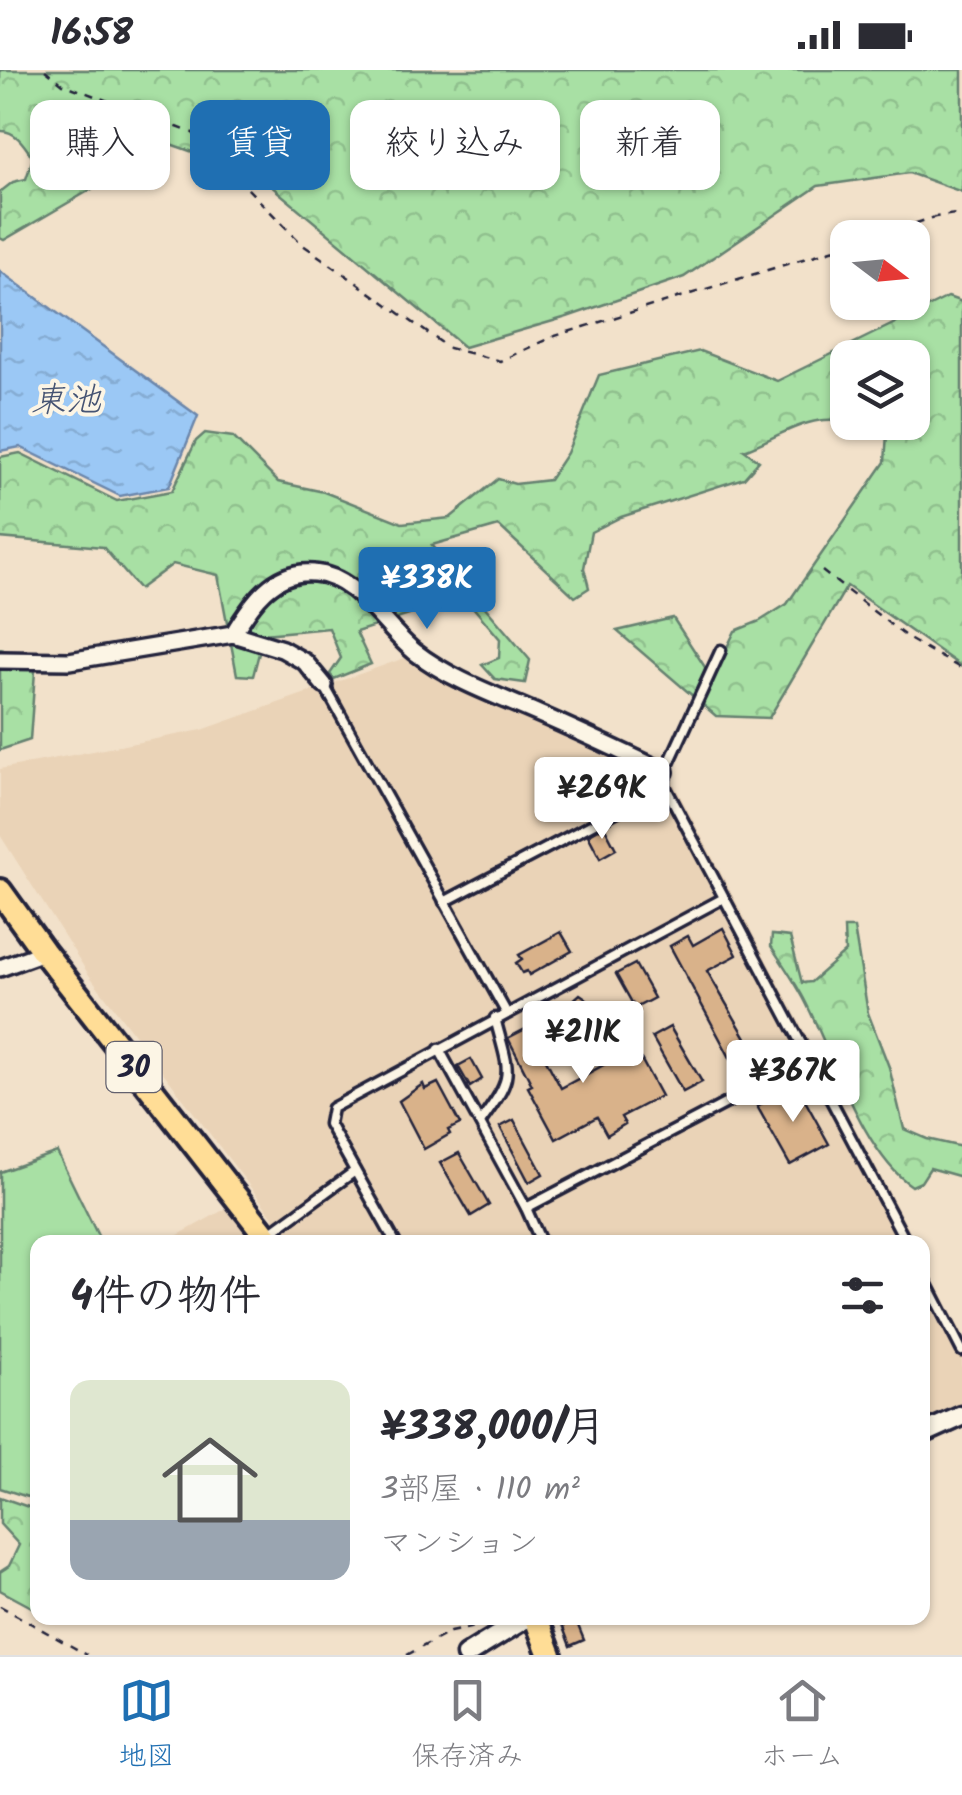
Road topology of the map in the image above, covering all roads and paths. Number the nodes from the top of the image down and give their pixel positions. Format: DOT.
graph roads {
  1 [pos="45,70"];
  2 [pos="962,213"];
  3 [pos="923,220"];
  4 [pos="830,251"];
  5 [pos="822,571"];
  6 [pos="233,634"];
  7 [pos="722,650"];
  8 [pos="0,660"];
  9 [pos="962,669"];
  10 [pos="324,685"];
  11 [pos="665,779"];
  12 [pos="0,891"];
  13 [pos="722,899"];
  14 [pos="444,902"];
  15 [pos="44,952"];
  16 [pos="0,968"];
  17 [pos="506,1012"];
  18 [pos="495,1018"];
  19 [pos="439,1049"];
  20 [pos="809,1060"];
  21 [pos="480,1123"];
  22 [pos="355,1171"];
  23 [pos="526,1208"];
  24 [pos="265,1235"];
  25 [pos="273,1235"];
  26 [pos="391,1235"];
  27 [pos="537,1235"];
  28 [pos="902,1235"];
  29 [pos="930,1289"];
  30 [pos="962,1351"];
  31 [pos="962,1416"];
  32 [pos="930,1430"];
  33 [pos="0,1606"];
  34 [pos="30,1623"];
  35 [pos="34,1625"];
  36 [pos="481,1625"];
  37 [pos="512,1625"];
  38 [pos="539,1625"];
  39 [pos="87,1655"];
  40 [pos="408,1655"];
  41 [pos="466,1655"];
  42 [pos="550,1655"];
  1 -- 4 [label="path"];
  2 -- 3 [label="path"];
  5 -- 9 [label="path"];
  6 -- 8 [label="street"];
  6 -- 10 [label="street"];
  6 -- 11 [label="street"];
  7 -- 11 [label="lane"];
  10 -- 14 [label="lane"];
  11 -- 13 [label="lane"];
  11 -- 14 [label="lane"];
  12 -- 15 [label="main road, 30"];
  13 -- 17 [label="lane"];
  13 -- 20 [label="lane"];
  14 -- 17 [label="lane"];
  15 -- 16 [label="street"];
  15 -- 24 [label="main road, 30"];
  17 -- 18 [label="lane"];
  18 -- 19 [label="lane"];
  18 -- 21 [label="lane"];
  19 -- 21 [label="lane"];
  19 -- 22 [label="lane"];
  20 -- 23 [label="lane"];
  20 -- 28 [label="lane"];
  21 -- 23 [label="lane"];
  22 -- 25 [label="lane"];
  22 -- 26 [label="lane"];
  23 -- 27 [label="lane"];
  29 -- 30 [label="lane"];
  31 -- 32 [label="street"];
  33 -- 34 [label="path"];
  35 -- 39 [label="path"];
  36 -- 40 [label="path"];
  37 -- 41 [label="street"];
  38 -- 42 [label="main road"];
}
